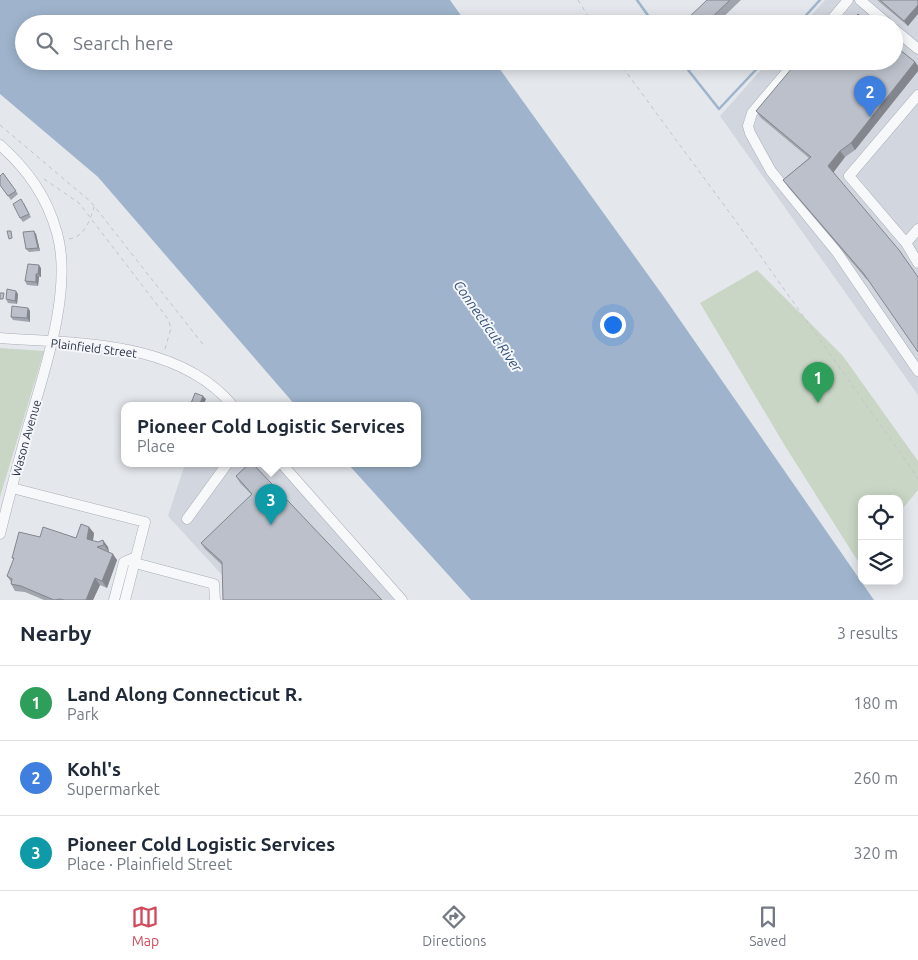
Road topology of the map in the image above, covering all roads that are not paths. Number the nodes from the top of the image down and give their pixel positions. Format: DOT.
graph roads {
  1 [pos="848,0"];
  2 [pos="860,0"];
  3 [pos="836,15"];
  4 [pos="878,15"];
  5 [pos="903,36"];
  6 [pos="918,49"];
  7 [pos="788,70"];
  8 [pos="918,95"];
  9 [pos="0,145"];
  10 [pos="918,229"];
  11 [pos="906,243"];
  12 [pos="918,263"];
  13 [pos="0,338"];
  14 [pos="52,342"];
  15 [pos="918,371"];
  16 [pos="230,402"];
  17 [pos="225,467"];
  18 [pos="285,467"];
  19 [pos="12,488"];
  20 [pos="187,519"];
  21 [pos="0,534"];
  22 [pos="135,560"];
  23 [pos="114,600"];
  24 [pos="125,600"];
  25 [pos="215,600"];
  26 [pos="402,600"];
  1 -- 3 [label="street"];
  2 -- 4 [label="street"];
  5 -- 6 [label="street"];
  7 -- 15 [label="street"];
  8 -- 11 [label="street"];
  9 -- 14 [label="street, Wason Avenue"];
  10 -- 11 [label="street"];
  11 -- 12 [label="street"];
  13 -- 14 [label="street, Plainfield Street"];
  14 -- 16 [label="street, Plainfield Street"];
  14 -- 19 [label="street, Wason Avenue"];
  17 -- 20 [label="street"];
  18 -- 26 [label="street"];
  19 -- 21 [label="street, Wason Avenue"];
  19 -- 22 [label="street"];
  22 -- 23 [label="street"];
  22 -- 24 [label="street"];
  22 -- 25 [label="street"];
}
